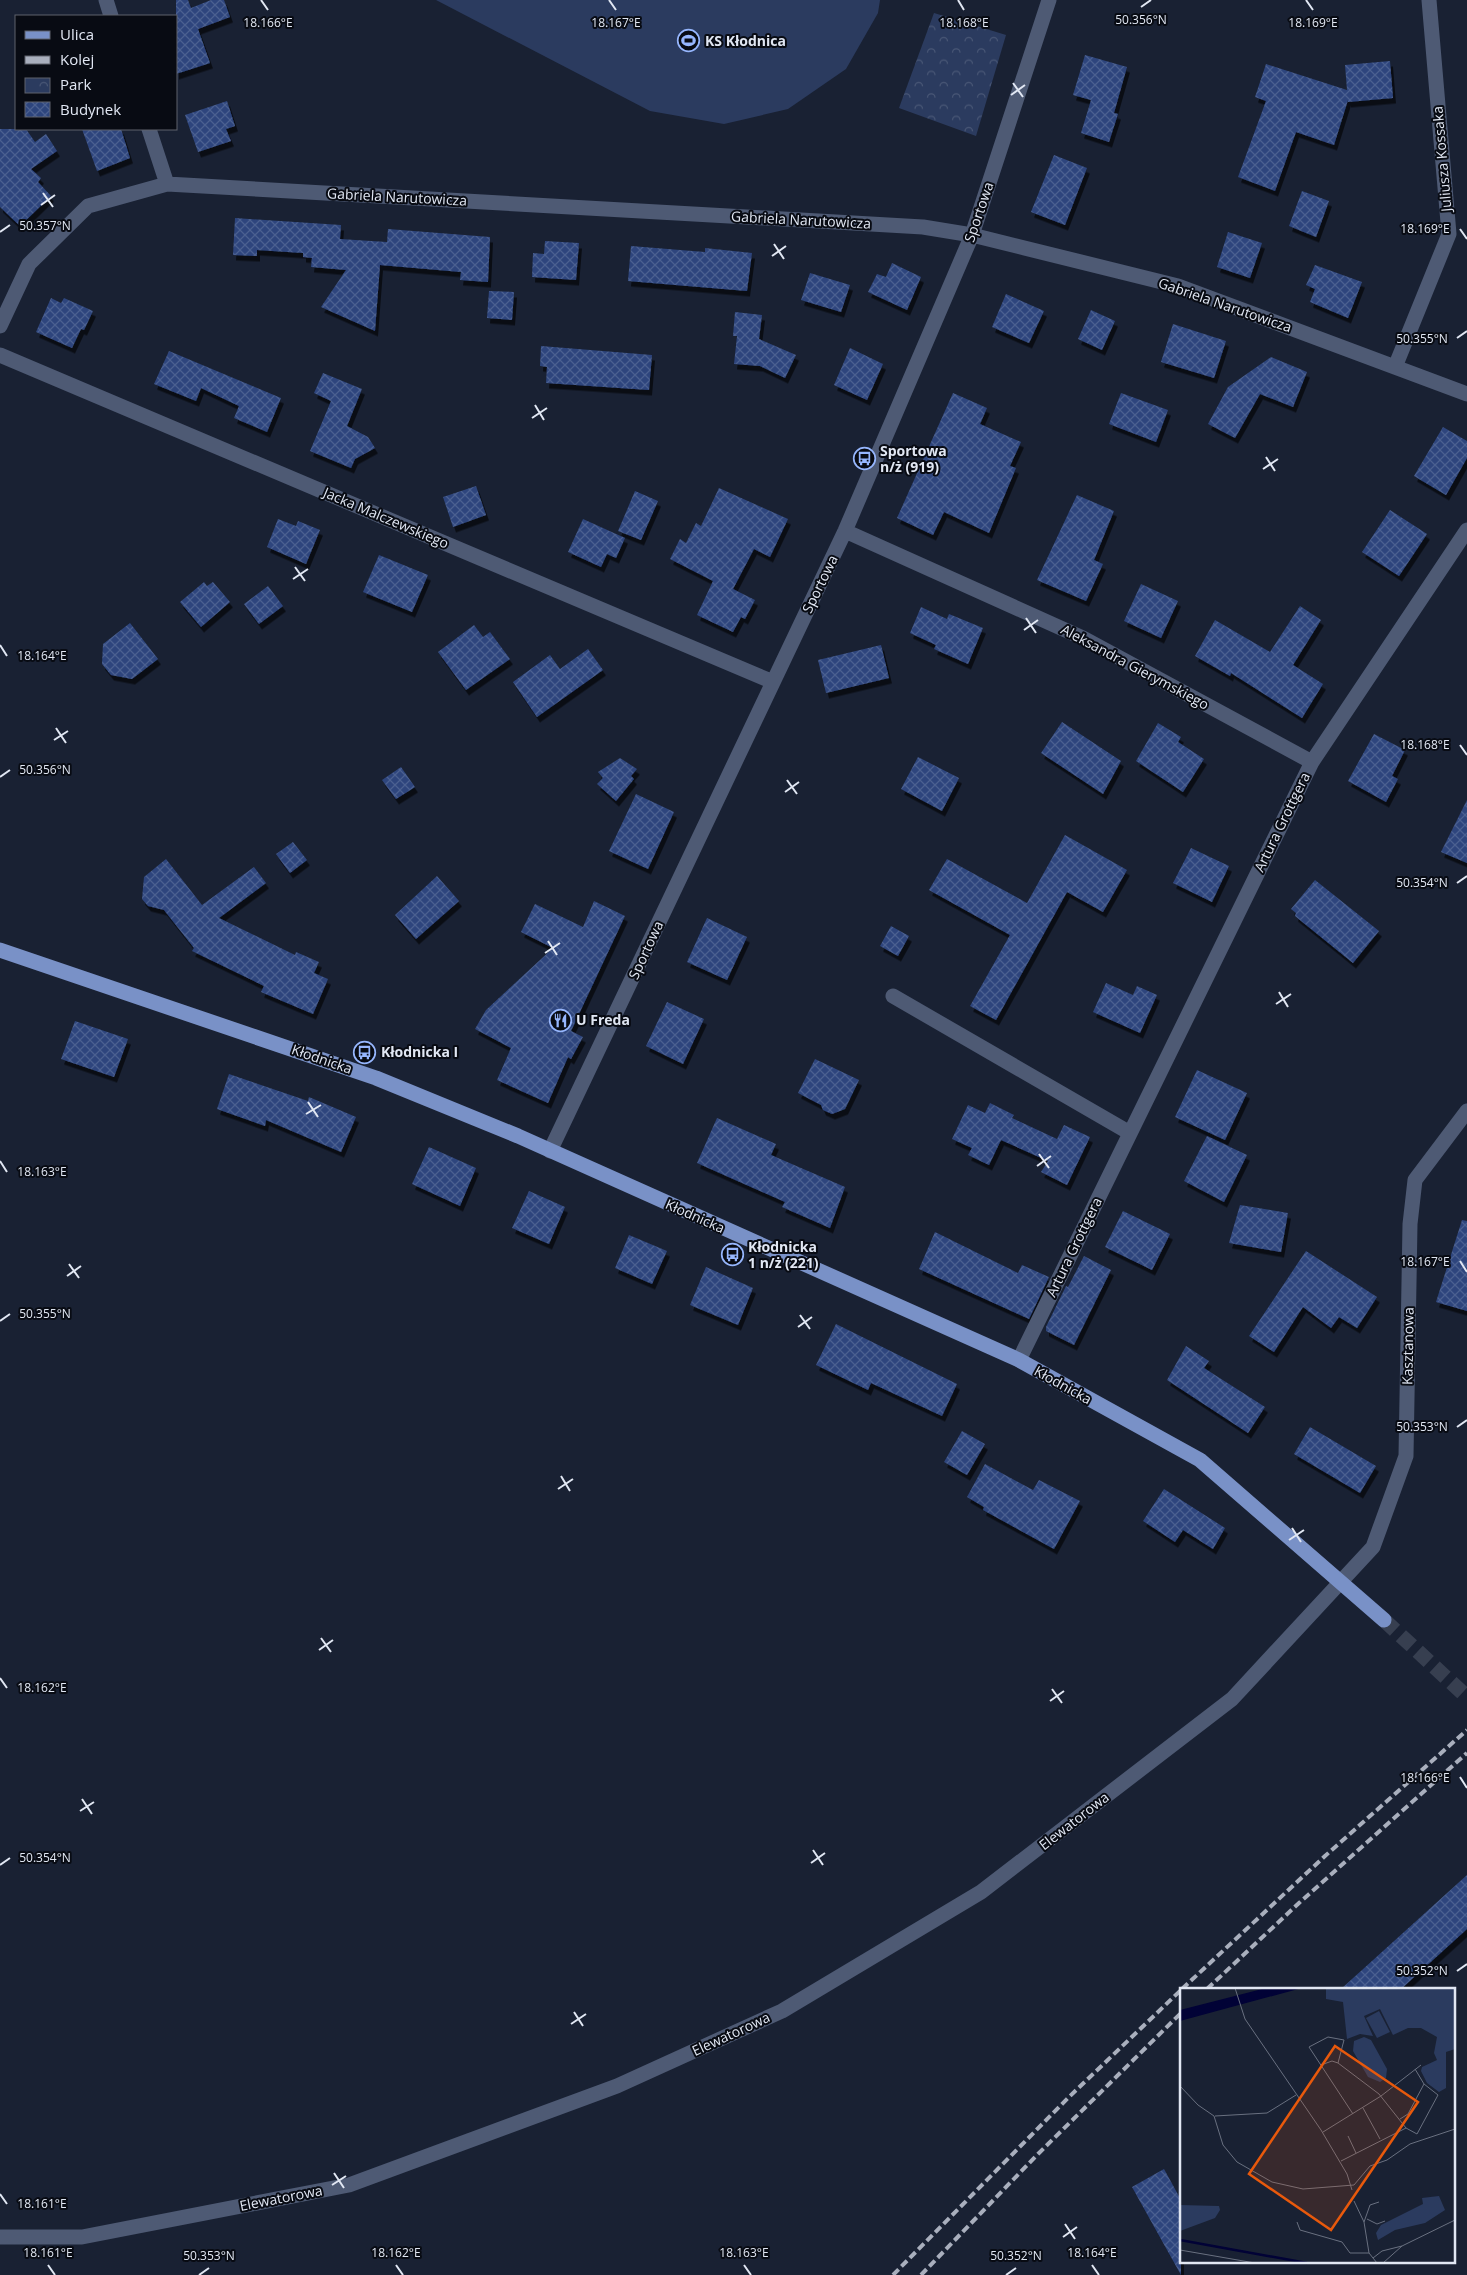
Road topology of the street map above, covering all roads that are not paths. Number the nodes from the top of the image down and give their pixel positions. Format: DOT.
graph roads {
  1 [pos="106,0"];
  2 [pos="1049,0"];
  3 [pos="1429,0"];
  4 [pos="111,15"];
  5 [pos="149,130"];
  6 [pos="168,184"];
  7 [pos="972,236"];
  8 [pos="0,326"];
  9 [pos="0,355"];
  10 [pos="1395,367"];
  11 [pos="1467,394"];
  12 [pos="1467,530"];
  13 [pos="845,532"];
  14 [pos="773,682"];
  15 [pos="1312,762"];
  16 [pos="0,950"];
  17 [pos="892,996"];
  18 [pos="1467,1111"];
  19 [pos="1130,1133"];
  20 [pos="550,1151"];
  21 [pos="1019,1360"];
  22 [pos="1340,1580"];
  23 [pos="1384,1620"];
  24 [pos="0,2237"];
  1 -- 4 [label="street"];
  2 -- 7 [label="street, Sportowa"];
  3 -- 10 [label="street, Juliusza Kossaka"];
  5 -- 6 [label="street"];
  6 -- 7 [label="street, Gabriela Narutowicza"];
  6 -- 8 [label="street"];
  7 -- 10 [label="street, Gabriela Narutowicza"];
  7 -- 13 [label="street, Sportowa"];
  9 -- 14 [label="street, Jacka Malczewskiego"];
  10 -- 11 [label="street, Gabriela Narutowicza"];
  12 -- 15 [label="street, Artura Grottgera"];
  13 -- 14 [label="street, Sportowa"];
  13 -- 15 [label="street, Aleksandra Gierymskiego"];
  14 -- 20 [label="street, Sportowa"];
  15 -- 19 [label="street, Artura Grottgera"];
  16 -- 20 [label="main road, Kłodnicka"];
  17 -- 19 [label="street"];
  18 -- 22 [label="street, Kasztanowa"];
  19 -- 21 [label="street, Artura Grottgera"];
  20 -- 21 [label="main road, Kłodnicka"];
  21 -- 22 [label="main road, Kłodnicka"];
  22 -- 23 [label="main road, Kłodnicka"];
  22 -- 24 [label="street, Elewatorowa"];
}
